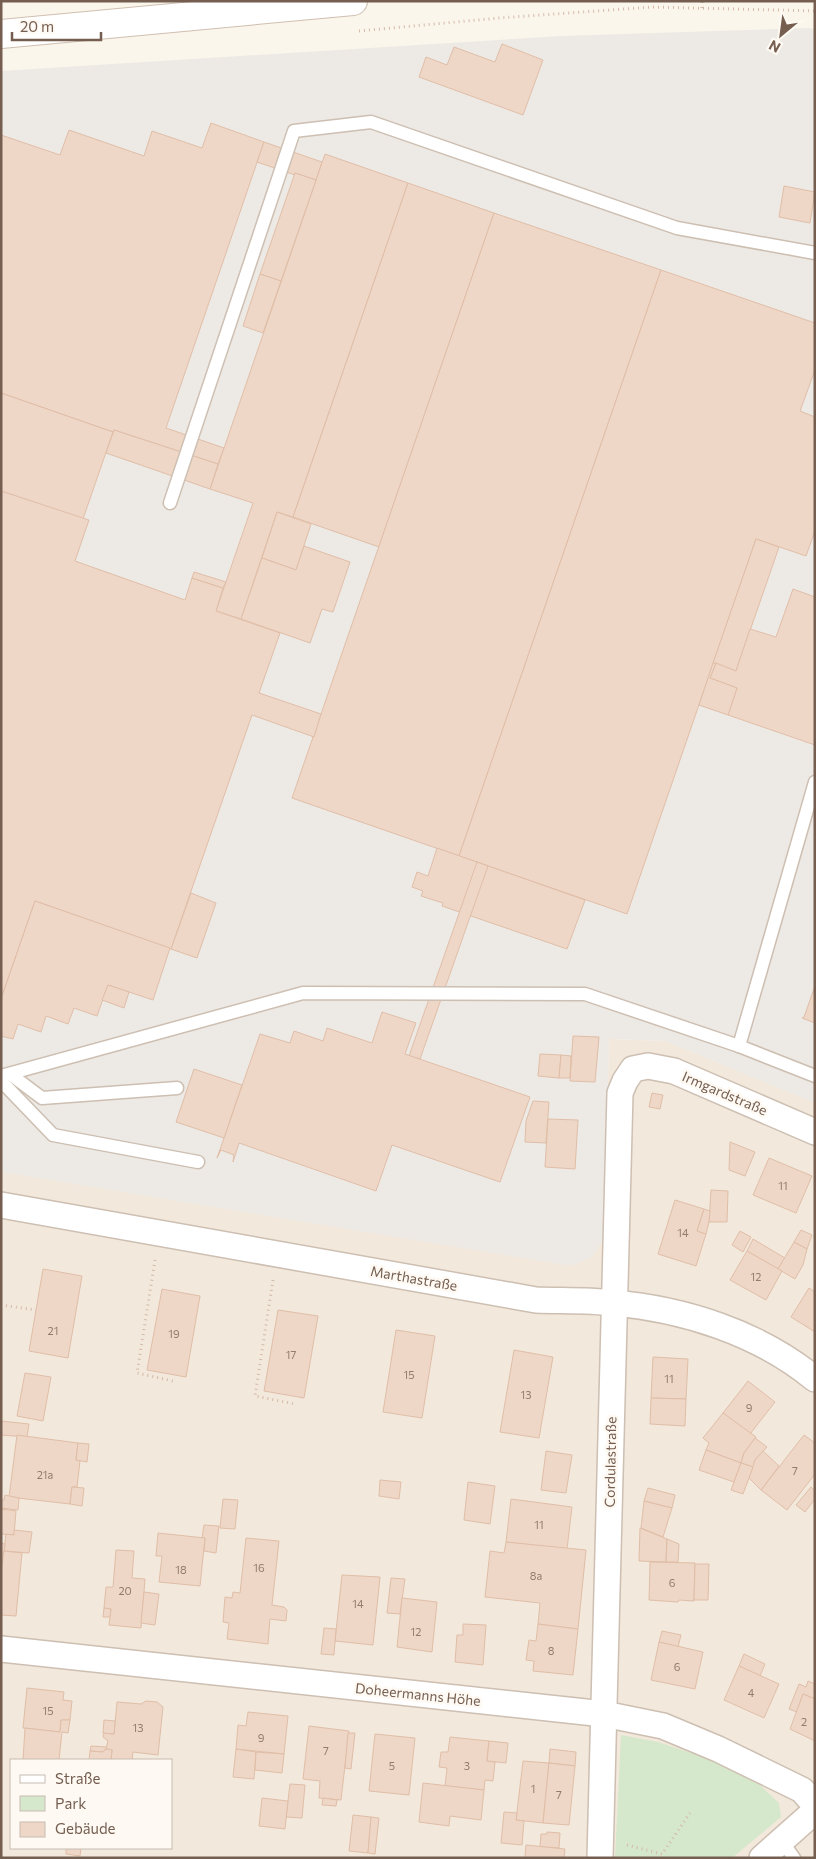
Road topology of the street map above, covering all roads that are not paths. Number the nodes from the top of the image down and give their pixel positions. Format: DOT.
graph roads {
  1 [pos="353,1"];
  2 [pos="1,34"];
  3 [pos="815,252"];
  4 [pos="170,503"];
  5 [pos="815,782"];
  6 [pos="739,1046"];
  7 [pos="633,1069"];
  8 [pos="815,1076"];
  9 [pos="4,1077"];
  10 [pos="177,1088"];
  11 [pos="815,1132"];
  12 [pos="198,1162"];
  13 [pos="1,1205"];
  14 [pos="613,1303"];
  15 [pos="815,1379"];
  16 [pos="1,1649"];
  17 [pos="604,1714"];
  18 [pos="815,1805"];
  19 [pos="815,1811"];
  20 [pos="600,1848"];
  21 [pos="788,1849"];
  22 [pos="762,1858"];
  1 -- 2 [label="main road"];
  3 -- 4 [label="lane"];
  5 -- 6 [label="lane"];
  6 -- 8 [label="lane"];
  6 -- 9 [label="lane"];
  7 -- 11 [label="street, Irmgardstraße"];
  7 -- 14 [label="street, Cordulastraße"];
  9 -- 10 [label="lane"];
  9 -- 12 [label="lane"];
  13 -- 14 [label="street, Marthastraße"];
  14 -- 15 [label="street, Marthastraße"];
  14 -- 17 [label="street, Cordulastraße"];
  16 -- 17 [label="street, Doheermanns Höhe"];
  17 -- 18 [label="street, Doheermanns Höhe"];
  17 -- 20 [label="street, Cordulastraße"];
  19 -- 21 [label="street"];
  21 -- 22 [label="street"];
}
